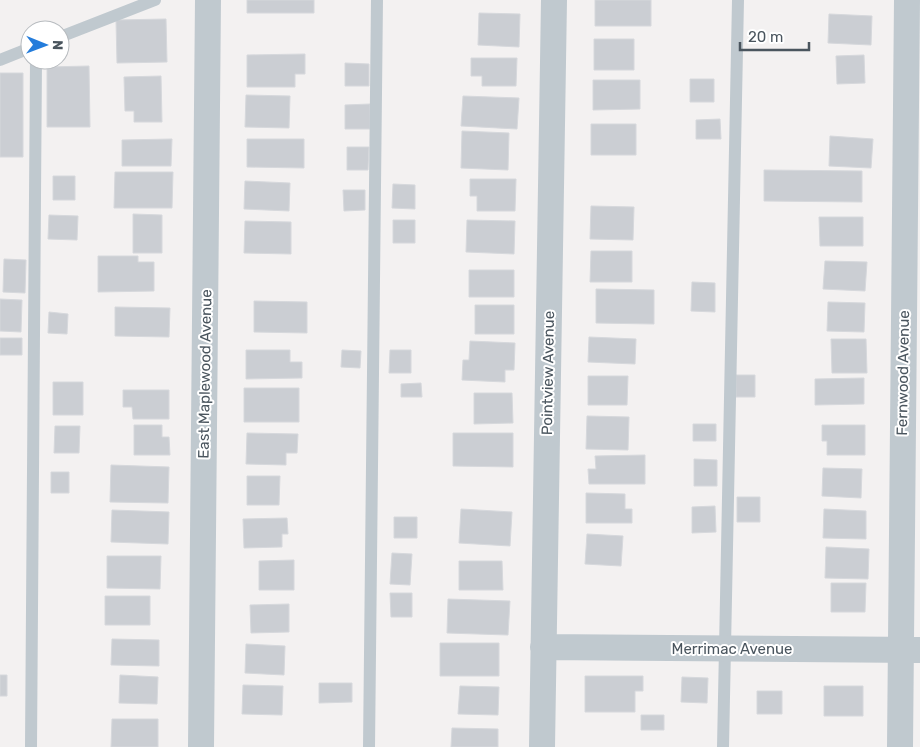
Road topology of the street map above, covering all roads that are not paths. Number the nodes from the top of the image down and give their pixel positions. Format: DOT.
graph roads {
  1 [pos="155,0"];
  2 [pos="208,0"];
  3 [pos="377,0"];
  4 [pos="554,0"];
  5 [pos="738,0"];
  6 [pos="907,0"];
  7 [pos="70,33"];
  8 [pos="20,52"];
  9 [pos="0,60"];
  10 [pos="36,70"];
  11 [pos="543,647"];
  12 [pos="725,649"];
  13 [pos="910,649"];
  14 [pos="31,747"];
  15 [pos="201,747"];
  16 [pos="369,747"];
  17 [pos="542,747"];
  18 [pos="724,747"];
  19 [pos="900,747"];
  1 -- 7 [label="lane"];
  2 -- 15 [label="street, East Maplewood Avenue"];
  3 -- 16 [label="lane"];
  4 -- 11 [label="street, Pointview Avenue"];
  5 -- 12 [label="lane"];
  6 -- 13 [label="street, Fernwood Avenue"];
  8 -- 9 [label="lane"];
  10 -- 14 [label="lane"];
  11 -- 12 [label="street, Merrimac Avenue"];
  11 -- 17 [label="street, Pointview Avenue"];
  12 -- 13 [label="street, Merrimac Avenue"];
  12 -- 18 [label="lane"];
  13 -- 19 [label="street, Fernwood Avenue"];
}
